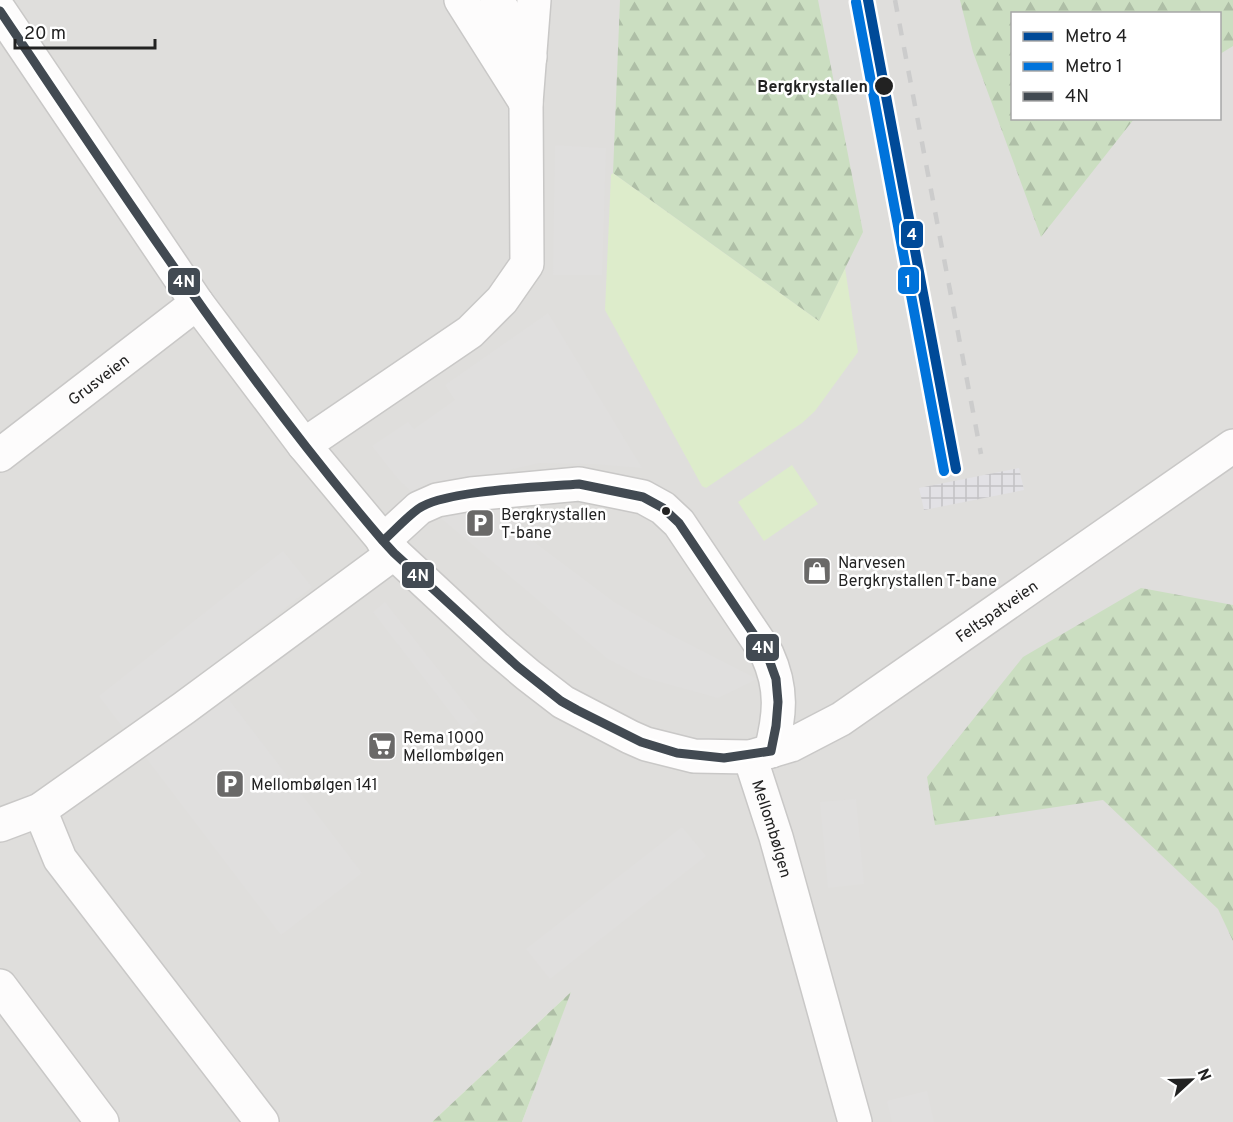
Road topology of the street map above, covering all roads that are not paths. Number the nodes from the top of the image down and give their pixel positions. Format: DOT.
graph roads {
  1 [pos="461,0"];
  2 [pos="497,0"];
  3 [pos="534,0"];
  4 [pos="0,11"];
  5 [pos="530,57"];
  6 [pos="526,103"];
  7 [pos="197,303"];
  8 [pos="304,445"];
  9 [pos="1233,446"];
  10 [pos="0,455"];
  11 [pos="1204,467"];
  12 [pos="1233,480"];
  13 [pos="388,547"];
  14 [pos="761,754"];
  15 [pos="40,810"];
  16 [pos="0,825"];
  17 [pos="0,986"];
  18 [pos="102,1122"];
  19 [pos="262,1122"];
  20 [pos="855,1122"];
  1 -- 6 [label="street"];
  2 -- 5 [label="street"];
  3 -- 5 [label="street"];
  4 -- 7 [label="street, Mellombølgen"];
  5 -- 6 [label="street"];
  6 -- 8 [label="street"];
  7 -- 8 [label="street, Mellombølgen"];
  7 -- 10 [label="street, Grusveien"];
  8 -- 13 [label="street, Mellombølgen"];
  9 -- 11 [label="street, Feltspatveien"];
  11 -- 12 [label="street"];
  11 -- 14 [label="street, Feltspatveien"];
  13 -- 14 [label="street, Mellombølgen"];
  13 -- 14 [label="street"];
  13 -- 15 [label="street"];
  14 -- 20 [label="street, Mellombølgen"];
  15 -- 16 [label="street"];
  15 -- 19 [label="street"];
  17 -- 18 [label="street"];
}
